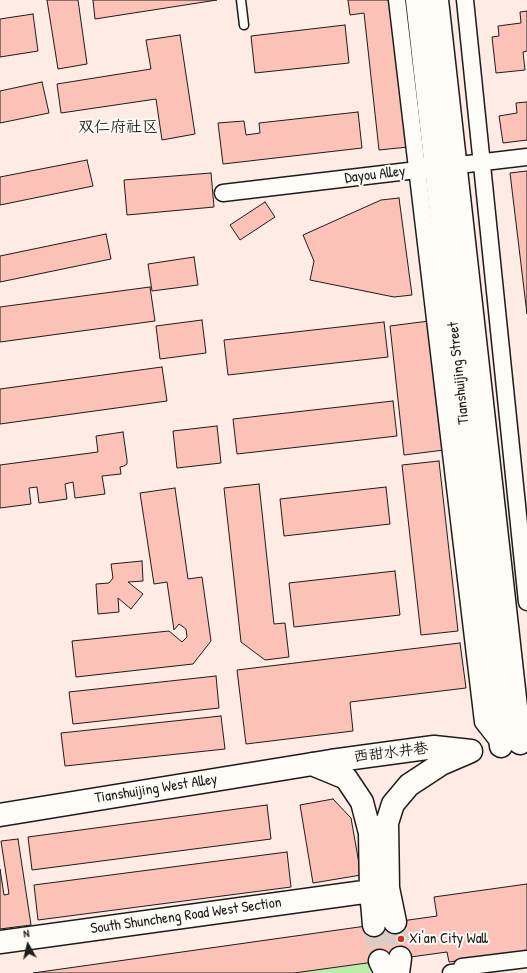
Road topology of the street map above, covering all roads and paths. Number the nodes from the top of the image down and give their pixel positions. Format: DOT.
graph roads {
  1 [pos="241,0"];
  2 [pos="397,0"];
  3 [pos="417,0"];
  4 [pos="437,0"];
  5 [pos="465,0"];
  6 [pos="244,24"];
  7 [pos="527,157"];
  8 [pos="482,162"];
  9 [pos="436,167"];
  10 [pos="223,193"];
  11 [pos="527,602"];
  12 [pos="519,741"];
  13 [pos="471,751"];
  14 [pos="312,764"];
  15 [pos="0,815"];
  16 [pos="379,828"];
  17 [pos="372,890"];
  18 [pos="0,942"];
  19 [pos="527,959"];
  20 [pos="451,973"];
  1 -- 6 [label="lane"];
  2 -- 9 [label="street"];
  3 -- 9 [label="main road, Tianshuijing Street"];
  4 -- 9 [label="main road, Tianshuijing Street"];
  5 -- 8 [label="street"];
  7 -- 8 [label="street, Dayou Alley"];
  8 -- 9 [label="street, Dayou Alley"];
  8 -- 11 [label="street"];
  9 -- 10 [label="street, Dayou Alley"];
  9 -- 12 [label="main road, Tianshuijing Street"];
  9 -- 12 [label="street"];
  12 -- 13 [label="main road"];
  13 -- 14 [label="main road, 西甜水井巷"];
  13 -- 16 [label="main road"];
  14 -- 15 [label="main road, Tianshuijing West Alley"];
  14 -- 16 [label="main road"];
  16 -- 17 [label="main road"];
  16 -- 17 [label="main road"];
  17 -- 18 [label="main road, South Shuncheng Road West Section"];
  19 -- 20 [label="street"];
}
